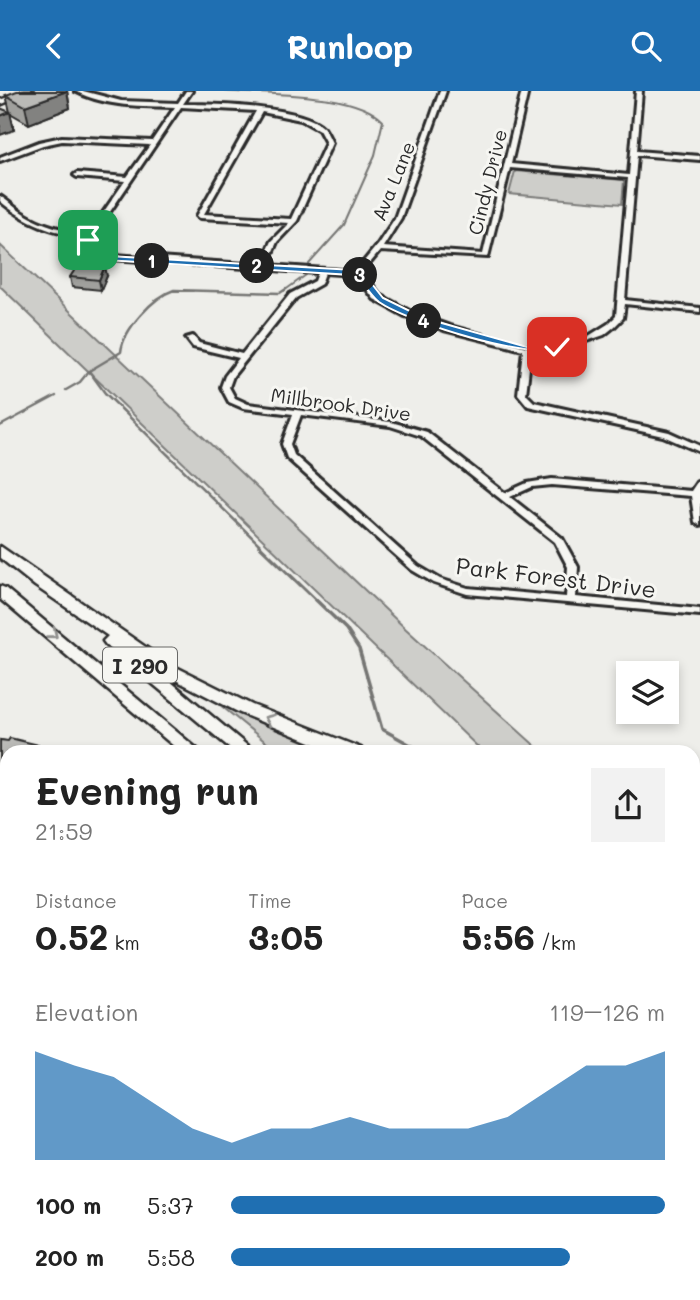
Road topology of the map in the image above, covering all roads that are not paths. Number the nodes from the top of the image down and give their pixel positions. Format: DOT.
graph roads {
  1 [pos="16,91"];
  2 [pos="29,91"];
  3 [pos="78,91"];
  4 [pos="189,91"];
  5 [pos="443,91"];
  6 [pos="525,91"];
  7 [pos="639,91"];
  8 [pos="0,97"];
  9 [pos="0,103"];
  10 [pos="178,107"];
  11 [pos="260,110"];
  12 [pos="155,143"];
  13 [pos="635,153"];
  14 [pos="700,158"];
  15 [pos="0,159"];
  16 [pos="507,166"];
  17 [pos="77,175"];
  18 [pos="633,177"];
  19 [pos="130,179"];
  20 [pos="0,198"];
  21 [pos="294,221"];
  22 [pos="92,235"];
  23 [pos="377,249"];
  24 [pos="263,267"];
  25 [pos="323,270"];
  26 [pos="357,274"];
  27 [pos="624,302"];
  28 [pos="700,310"];
  29 [pos="190,338"];
  30 [pos="527,349"];
  31 [pos="244,357"];
  32 [pos="298,412"];
  33 [pos="700,449"];
  34 [pos="700,484"];
  35 [pos="695,494"];
  36 [pos="505,496"];
  37 [pos="700,523"];
  38 [pos="0,551"];
  39 [pos="33,577"];
  40 [pos="0,591"];
  41 [pos="571,600"];
  42 [pos="700,612"];
  43 [pos="185,745"];
  44 [pos="237,745"];
  45 [pos="335,745"];
  1 -- 8 [label="main road"];
  2 -- 9 [label="main road"];
  3 -- 10 [label="street"];
  4 -- 10 [label="street"];
  5 -- 23 [label="street, Ava Lane"];
  6 -- 16 [label="street, Cindy Drive"];
  7 -- 13 [label="street"];
  10 -- 11 [label="street"];
  10 -- 12 [label="street"];
  11 -- 21 [label="street"];
  11 -- 21 [label="street"];
  12 -- 15 [label="street"];
  12 -- 19 [label="street"];
  13 -- 14 [label="street"];
  13 -- 18 [label="street"];
  16 -- 18 [label="street"];
  16 -- 23 [label="street, Cindy Drive"];
  17 -- 19 [label="street"];
  18 -- 27 [label="street"];
  19 -- 22 [label="street"];
  20 -- 22 [label="street"];
  21 -- 24 [label="street"];
  22 -- 24 [label="street"];
  23 -- 26 [label="street, Ava Lane"];
  24 -- 25 [label="street"];
  25 -- 26 [label="street"];
  25 -- 31 [label="street, Millbrook Drive"];
  26 -- 30 [label="street"];
  27 -- 28 [label="street"];
  27 -- 30 [label="street"];
  29 -- 31 [label="street"];
  30 -- 33 [label="street"];
  31 -- 32 [label="street, Millbrook Drive"];
  32 -- 36 [label="street, Millbrook Drive"];
  32 -- 41 [label="street, Park Forest Drive"];
  34 -- 35 [label="street"];
  35 -- 36 [label="street"];
  35 -- 37 [label="street"];
  36 -- 41 [label="street, Millbrook Drive"];
  38 -- 39 [label="highway, I 290"];
  39 -- 44 [label="highway, I 290"];
  45 -- 39 [label="highway, one-way"];
  40 -- 43 [label="highway, I 290, one-way"];
  41 -- 42 [label="street, Park Forest Drive"];
}
